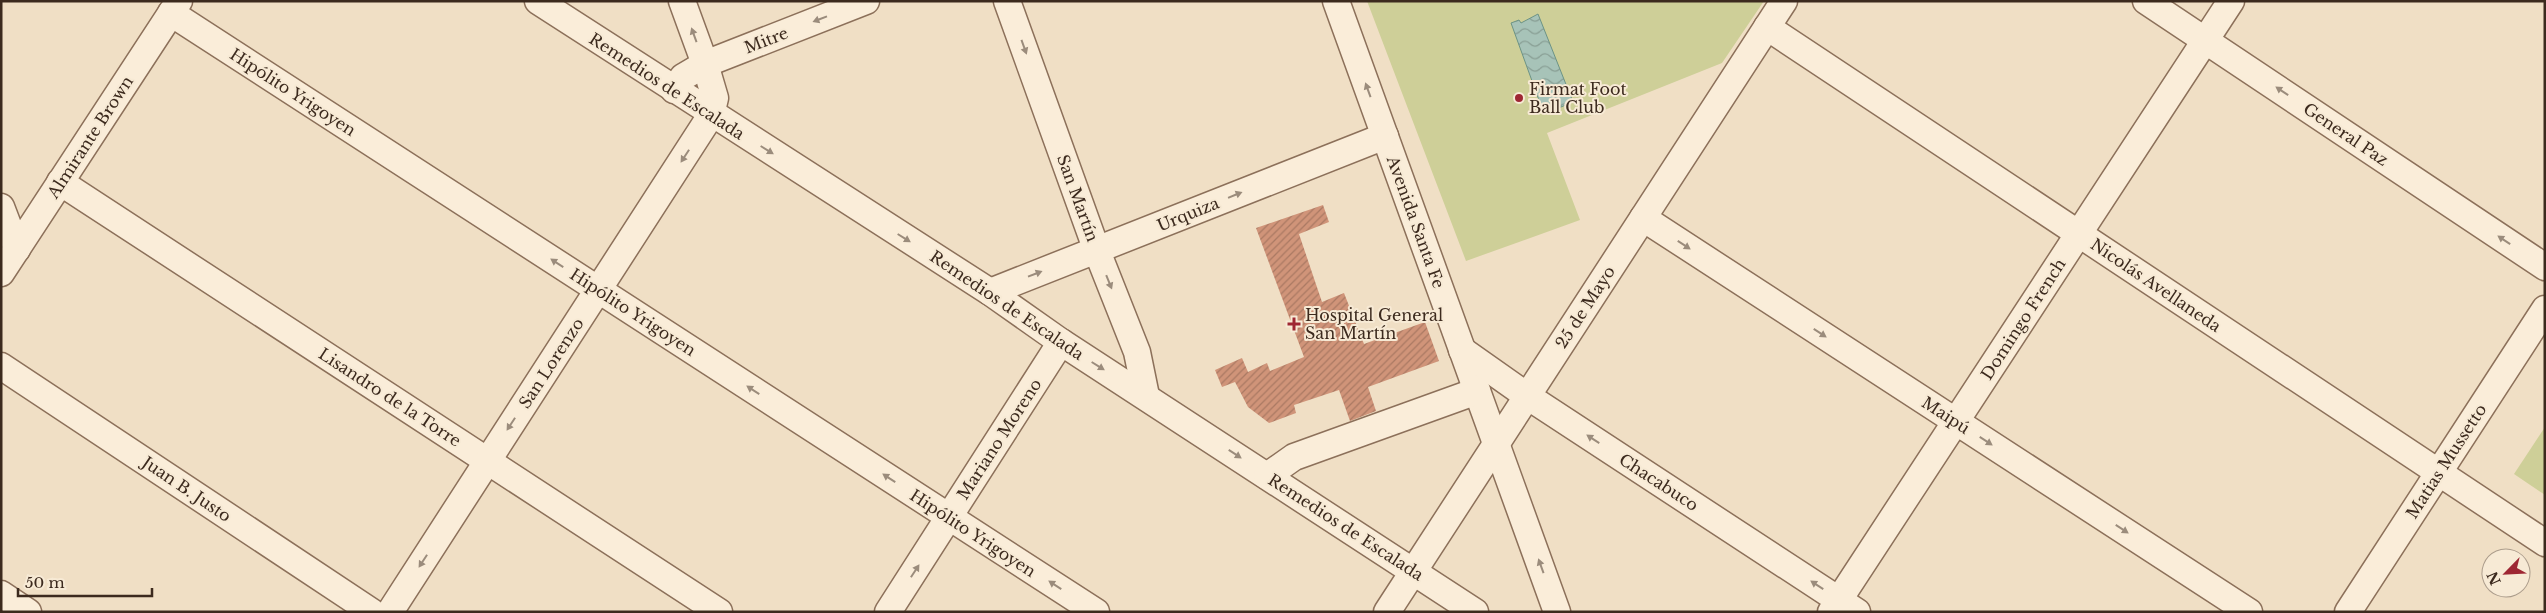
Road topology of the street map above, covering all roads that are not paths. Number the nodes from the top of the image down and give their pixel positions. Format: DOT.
graph roads {
  1 [pos="538,1"];
  2 [pos="682,1"];
  3 [pos="866,1"];
  4 [pos="1007,1"];
  5 [pos="1336,1"];
  6 [pos="1784,1"];
  7 [pos="2146,1"];
  8 [pos="2231,1"];
  9 [pos="175,7"];
  10 [pos="1767,28"];
  11 [pos="2205,40"];
  12 [pos="705,64"];
  13 [pos="674,90"];
  14 [pos="712,115"];
  15 [pos="1385,136"];
  16 [pos="60,182"];
  17 [pos="1,206"];
  18 [pos="1643,218"];
  19 [pos="2078,234"];
  20 [pos="17,249"];
  21 [pos="1097,250"];
  22 [pos="2545,267"];
  23 [pos="1,273"];
  24 [pos="598,290"];
  25 [pos="990,292"];
  26 [pos="2545,309"];
  27 [pos="1061,342"];
  28 [pos="1462,350"];
  29 [pos="1,366"];
  30 [pos="1477,391"];
  31 [pos="1146,396"];
  32 [pos="1527,396"];
  33 [pos="1956,421"];
  34 [pos="1496,444"];
  35 [pos="488,461"];
  36 [pos="2438,473"];
  37 [pos="1267,476"];
  38 [pos="949,517"];
  39 [pos="2545,543"];
  40 [pos="1413,572"];
  41 [pos="1,594"];
  42 [pos="1843,608"];
  43 [pos="28,612"];
  44 [pos="372,612"];
  45 [pos="390,612"];
  46 [pos="719,612"];
  47 [pos="888,612"];
  48 [pos="1096,612"];
  49 [pos="1387,612"];
  50 [pos="1475,612"];
  51 [pos="1557,612"];
  52 [pos="2249,612"];
  53 [pos="2348,612"];
  1 -- 13 [label="street, Remedios de Escalada"];
  12 -- 2 [label="street, one-way"];
  3 -- 12 [label="street, Mitre, one-way"];
  4 -- 21 [label="street, San Martín, one-way"];
  15 -- 5 [label="street, Avenida Santa Fe, one-way"];
  6 -- 10 [label="street, 25 de Mayo"];
  7 -- 11 [label="street, General Paz"];
  8 -- 11 [label="street, Domingo French"];
  9 -- 16 [label="street, Almirante Brown"];
  24 -- 9 [label="street, Hipólito Yrigoyen, one-way"];
  10 -- 18 [label="street, 25 de Mayo"];
  10 -- 19 [label="street, Nicolás Avellaneda"];
  11 -- 19 [label="street, Domingo French"];
  22 -- 11 [label="street, General Paz, one-way"];
  12 -- 13 [label="street, Mitre"];
  12 -- 14 [label="street"];
  13 -- 14 [label="street, Remedios de Escalada"];
  14 -- 24 [label="street, San Lorenzo, one-way"];
  14 -- 25 [label="street, Remedios de Escalada, one-way"];
  21 -- 15 [label="street, Urquiza, one-way"];
  15 -- 28 [label="street, Avenida Santa Fe"];
  16 -- 20 [label="street, Almirante Brown"];
  16 -- 35 [label="street, Lisandro de la Torre"];
  17 -- 20 [label="street"];
  18 -- 32 [label="street, 25 de Mayo"];
  18 -- 33 [label="street, Maipú, one-way"];
  19 -- 33 [label="street, Domingo French"];
  19 -- 36 [label="street, Nicolás Avellaneda"];
  20 -- 23 [label="street, Almirante Brown"];
  25 -- 21 [label="street, Urquiza, one-way"];
  21 -- 31 [label="street, San Martín, one-way"];
  24 -- 35 [label="street, San Lorenzo, one-way"];
  38 -- 24 [label="street, Hipólito Yrigoyen, one-way"];
  25 -- 27 [label="street, Remedios de Escalada"];
  26 -- 36 [label="street, Matias Mussetto"];
  27 -- 31 [label="street, Remedios de Escalada, one-way"];
  27 -- 38 [label="street, Mariano Moreno"];
  28 -- 30 [label="street, Avenida Santa Fe"];
  28 -- 32 [label="street, Chacabuco"];
  29 -- 44 [label="street, Juan B. Justo"];
  30 -- 34 [label="street, Avenida Santa Fe"];
  30 -- 37 [label="street"];
  31 -- 37 [label="street, Remedios de Escalada, one-way"];
  32 -- 34 [label="street, 25 de Mayo"];
  42 -- 32 [label="street, Chacabuco, one-way"];
  33 -- 42 [label="street, Domingo French"];
  33 -- 52 [label="street, Maipú, one-way"];
  34 -- 40 [label="street, 25 de Mayo"];
  51 -- 34 [label="street, Avenida Santa Fe, one-way"];
  35 -- 45 [label="street, San Lorenzo, one-way"];
  35 -- 46 [label="street, Lisandro de la Torre"];
  36 -- 39 [label="street, Nicolás Avellaneda"];
  36 -- 53 [label="street, Matias Mussetto"];
  37 -- 40 [label="street, Remedios de Escalada"];
  47 -- 38 [label="street, Mariano Moreno, one-way"];
  48 -- 38 [label="street, Hipólito Yrigoyen, one-way"];
  40 -- 49 [label="street, 25 de Mayo"];
  40 -- 50 [label="street, Remedios de Escalada"];
  41 -- 43 [label="street"];
}
